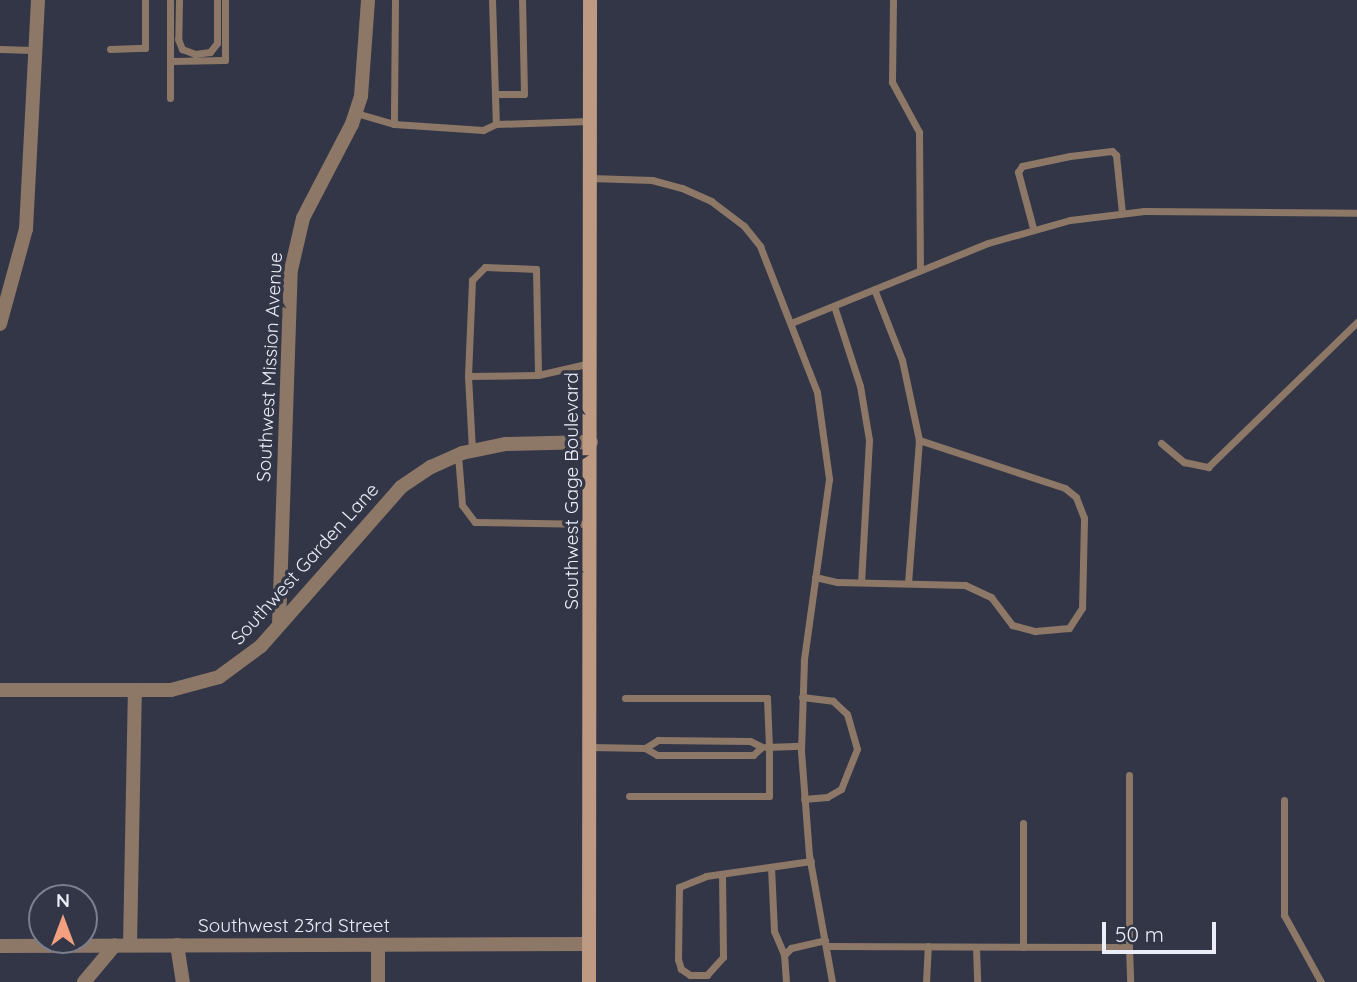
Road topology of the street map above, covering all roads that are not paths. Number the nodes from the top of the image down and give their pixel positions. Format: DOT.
graph roads {
  1 [pos="38,0"];
  2 [pos="145,0"];
  3 [pos="170,0"];
  4 [pos="179,0"];
  5 [pos="217,0"];
  6 [pos="225,0"];
  7 [pos="368,0"];
  8 [pos="395,0"];
  9 [pos="492,0"];
  10 [pos="522,0"];
  11 [pos="590,0"];
  12 [pos="893,0"];
  13 [pos="1,46"];
  14 [pos="110,49"];
  15 [pos="32,50"];
  16 [pos="171,61"];
  17 [pos="496,94"];
  18 [pos="170,98"];
  19 [pos="356,113"];
  20 [pos="589,121"];
  21 [pos="394,124"];
  22 [pos="496,124"];
  23 [pos="589,178"];
  24 [pos="1122,213"];
  25 [pos="1357,213"];
  26 [pos="1033,228"];
  27 [pos="920,270"];
  28 [pos="874,289"];
  29 [pos="834,306"];
  30 [pos="1357,322"];
  31 [pos="791,323"];
  32 [pos="0,324"];
  33 [pos="592,363"];
  34 [pos="538,375"];
  35 [pos="468,376"];
  36 [pos="919,440"];
  37 [pos="591,442"];
  38 [pos="1161,443"];
  39 [pos="465,452"];
  40 [pos="591,524"];
  41 [pos="815,577"];
  42 [pos="861,582"];
  43 [pos="908,583"];
  44 [pos="279,625"];
  45 [pos="0,690"];
  46 [pos="135,690"];
  47 [pos="802,697"];
  48 [pos="625,698"];
  49 [pos="801,746"];
  50 [pos="590,747"];
  51 [pos="765,747"];
  52 [pos="645,748"];
  53 [pos="1129,775"];
  54 [pos="629,796"];
  55 [pos="804,799"];
  56 [pos="1284,800"];
  57 [pos="1023,823"];
  58 [pos="811,862"];
  59 [pos="771,867"];
  60 [pos="722,874"];
  61 [pos="825,943"];
  62 [pos="589,944"];
  63 [pos="114,945"];
  64 [pos="130,945"];
  65 [pos="177,945"];
  66 [pos="0,946"];
  67 [pos="378,946"];
  68 [pos="928,946"];
  69 [pos="976,947"];
  70 [pos="1023,947"];
  71 [pos="1129,947"];
  72 [pos="785,955"];
  73 [pos="84,982"];
  74 [pos="183,982"];
  75 [pos="378,982"];
  76 [pos="589,982"];
  77 [pos="786,982"];
  78 [pos="832,982"];
  79 [pos="926,982"];
  80 [pos="977,982"];
  81 [pos="1130,982"];
  82 [pos="1321,982"];
  1 -- 15 [label="street"];
  2 -- 14 [label="lane"];
  3 -- 16 [label="lane"];
  4 -- 5 [label="lane"];
  6 -- 16 [label="lane"];
  7 -- 19 [label="street, Southwest Mission Avenue"];
  8 -- 21 [label="lane"];
  9 -- 17 [label="lane"];
  10 -- 17 [label="lane"];
  11 -- 20 [label="main road, Southwest Gage Boulevard"];
  12 -- 27 [label="lane"];
  13 -- 15 [label="lane"];
  15 -- 32 [label="street"];
  16 -- 18 [label="lane"];
  17 -- 22 [label="lane"];
  19 -- 21 [label="lane"];
  19 -- 44 [label="street, Southwest Mission Avenue"];
  20 -- 22 [label="lane"];
  20 -- 23 [label="main road, Southwest Gage Boulevard"];
  21 -- 22 [label="lane"];
  23 -- 31 [label="lane"];
  23 -- 33 [label="main road, Southwest Gage Boulevard"];
  24 -- 25 [label="lane"];
  24 -- 26 [label="lane"];
  24 -- 26 [label="lane"];
  26 -- 27 [label="lane"];
  27 -- 28 [label="lane"];
  28 -- 29 [label="lane"];
  28 -- 36 [label="lane"];
  29 -- 31 [label="lane"];
  29 -- 42 [label="lane"];
  30 -- 38 [label="lane"];
  31 -- 41 [label="lane"];
  33 -- 34 [label="lane"];
  33 -- 37 [label="main road, Southwest Gage Boulevard"];
  34 -- 35 [label="lane"];
  34 -- 35 [label="lane"];
  35 -- 39 [label="lane"];
  36 -- 43 [label="lane"];
  36 -- 43 [label="lane"];
  37 -- 39 [label="street, Southwest Garden Lane"];
  37 -- 40 [label="main road, Southwest Gage Boulevard"];
  39 -- 40 [label="lane"];
  39 -- 44 [label="street, Southwest Garden Lane"];
  40 -- 50 [label="main road, Southwest Gage Boulevard"];
  41 -- 42 [label="lane"];
  41 -- 47 [label="lane"];
  42 -- 43 [label="lane"];
  44 -- 46 [label="street, Southwest Garden Lane"];
  45 -- 46 [label="street, Southwest Garden Lane"];
  46 -- 64 [label="street"];
  47 -- 49 [label="lane"];
  47 -- 55 [label="lane"];
  48 -- 51 [label="lane"];
  49 -- 51 [label="lane"];
  49 -- 55 [label="lane"];
  50 -- 52 [label="lane"];
  50 -- 62 [label="main road, Southwest Gage Boulevard"];
  51 -- 52 [label="lane"];
  51 -- 52 [label="lane"];
  51 -- 54 [label="lane"];
  53 -- 71 [label="lane"];
  55 -- 58 [label="lane"];
  56 -- 82 [label="lane"];
  57 -- 70 [label="lane"];
  58 -- 59 [label="lane"];
  58 -- 61 [label="lane"];
  59 -- 60 [label="lane"];
  59 -- 72 [label="lane"];
  60 -- 60 [label="lane"];
  61 -- 68 [label="lane"];
  61 -- 72 [label="lane"];
  61 -- 78 [label="lane"];
  62 -- 67 [label="street, Southwest 23rd Street"];
  62 -- 76 [label="main road, Southwest Gage Boulevard"];
  63 -- 64 [label="street, Southwest 23rd Street"];
  63 -- 66 [label="street, Southwest 23rd Street"];
  63 -- 73 [label="street"];
  64 -- 65 [label="street, Southwest 23rd Street"];
  65 -- 67 [label="street, Southwest 23rd Street"];
  65 -- 74 [label="street"];
  67 -- 75 [label="street"];
  68 -- 69 [label="lane"];
  68 -- 79 [label="lane"];
  69 -- 70 [label="lane"];
  69 -- 80 [label="lane"];
  70 -- 71 [label="lane"];
  71 -- 81 [label="lane"];
  72 -- 77 [label="lane"];
}
